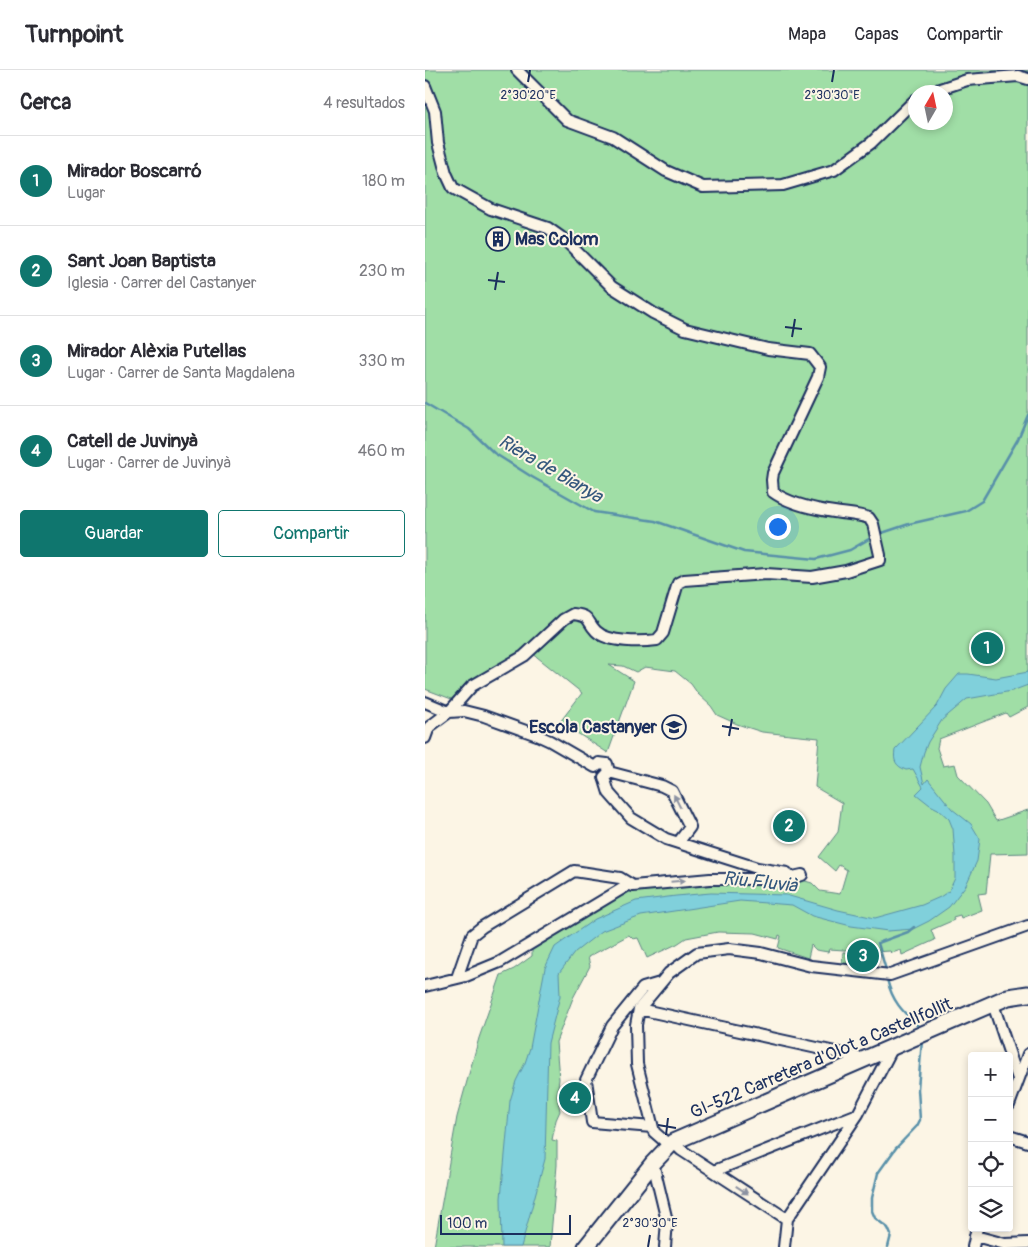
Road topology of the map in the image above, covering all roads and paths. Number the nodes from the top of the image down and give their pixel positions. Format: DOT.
graph roads {
  1 [pos="517,70"];
  2 [pos="1028,79"];
  3 [pos="952,85"];
  4 [pos="425,86"];
  5 [pos="908,107"];
  6 [pos="425,702"];
  7 [pos="449,712"];
  8 [pos="425,738"];
  9 [pos="607,774"];
  10 [pos="678,843"];
  11 [pos="630,884"];
  12 [pos="1028,926"];
  13 [pos="457,978"];
  14 [pos="661,983"];
  15 [pos="425,986"];
  16 [pos="1028,994"];
  17 [pos="993,1004"];
  18 [pos="639,1009"];
  19 [pos="893,1047"];
  20 [pos="1028,1054"];
  21 [pos="863,1059"];
  22 [pos="1022,1074"];
  23 [pos="1012,1097"];
  24 [pos="858,1114"];
  25 [pos="652,1127"];
  26 [pos="1013,1137"];
  27 [pos="1028,1142"];
  28 [pos="671,1144"];
  29 [pos="653,1163"];
  30 [pos="714,1171"];
  31 [pos="787,1219"];
  32 [pos="976,1232"];
  33 [pos="1028,1243"];
  34 [pos="586,1247"];
  35 [pos="665,1247"];
  36 [pos="784,1247"];
  37 [pos="973,1247"];
  1 -- 5 [label="street"];
  2 -- 3 [label="street"];
  4 -- 7 [label="street"];
  6 -- 7 [label="street"];
  7 -- 8 [label="street"];
  7 -- 9 [label="street"];
  9 -- 10 [label="street"];
  10 -- 9 [label="street, one-way"];
  11 -- 10 [label="street, one-way"];
  11 -- 13 [label="street"];
  11 -- 13 [label="street"];
  12 -- 14 [label="street"];
  13 -- 15 [label="street"];
  14 -- 18 [label="street"];
  14 -- 25 [label="street"];
  16 -- 17 [label="street, GI-522 Carretera d'Olot a Castellfollit"];
  17 -- 19 [label="street, GI-522 Carretera d'Olot a Castellfollit"];
  17 -- 22 [label="street"];
  18 -- 21 [label="street"];
  18 -- 25 [label="street"];
  19 -- 21 [label="street, GI-522 Carretera d'Olot a Castellfollit"];
  19 -- 24 [label="street"];
  20 -- 22 [label="street"];
  21 -- 28 [label="street, GI-522 Carretera d'Olot a Castellfollit"];
  22 -- 23 [label="street"];
  24 -- 30 [label="street"];
  24 -- 31 [label="street"];
  25 -- 28 [label="street"];
  26 -- 27 [label="street"];
  28 -- 29 [label="street, GI-522 Carretera d'Olot a Castellfollit"];
  28 -- 30 [label="street"];
  29 -- 34 [label="street, GI-522 Carretera d'Olot a Castellfollit"];
  29 -- 35 [label="street"];
  30 -- 31 [label="street, one-way"];
  31 -- 36 [label="street"];
  32 -- 33 [label="street"];
  32 -- 37 [label="street"];
}
